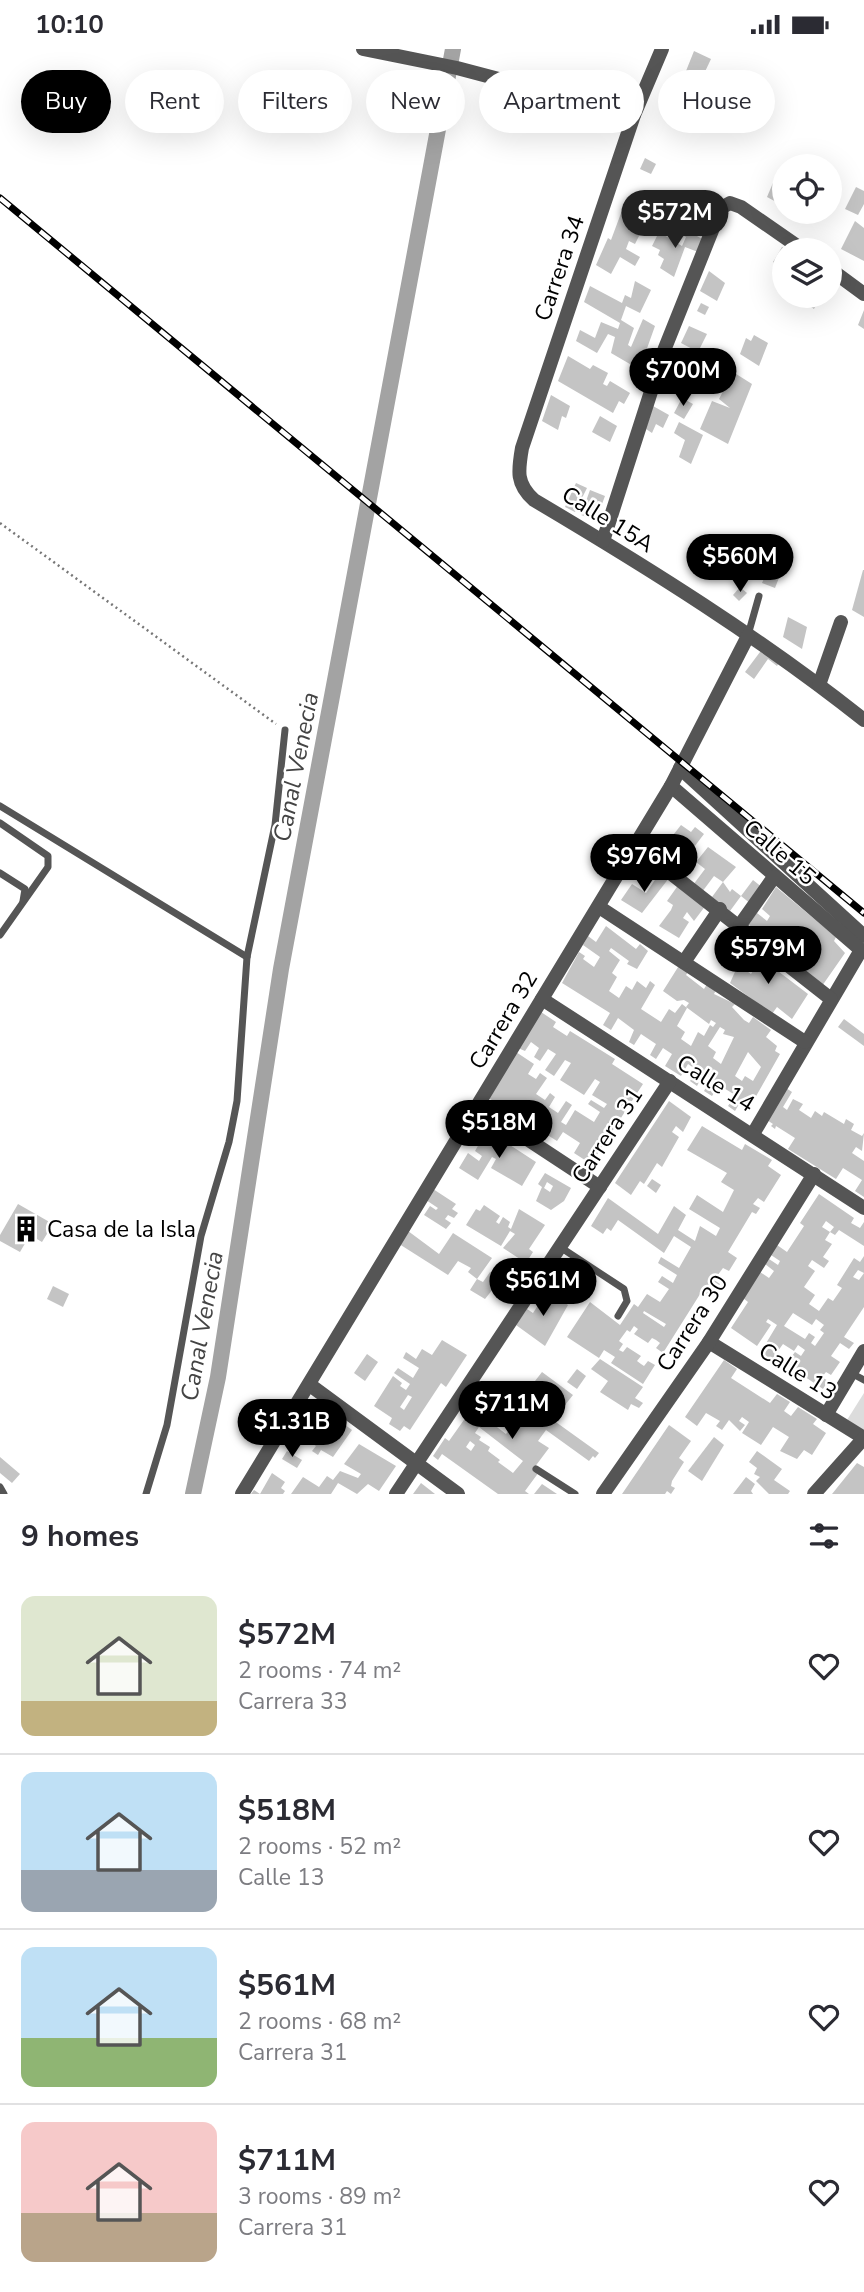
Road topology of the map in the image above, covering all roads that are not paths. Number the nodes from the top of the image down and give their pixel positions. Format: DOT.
graph roads {
  1 [pos="363,49"];
  2 [pos="662,49"];
  3 [pos="479,74"];
  4 [pos="644,93"];
  5 [pos="629,133"];
  6 [pos="786,238"];
  7 [pos="842,278"];
  8 [pos="864,294"];
  9 [pos="665,348"];
  10 [pos="727,382"];
  11 [pos="534,500"];
  12 [pos="603,541"];
  13 [pos="759,596"];
  14 [pos="841,622"];
  15 [pos="748,636"];
  16 [pos="819,685"];
  17 [pos="864,720"];
  18 [pos="285,730"];
  19 [pos="680,768"];
  20 [pos="671,786"];
  21 [pos="0,806"];
  22 [pos="0,823"];
  23 [pos="636,846"];
  24 [pos="0,873"];
  25 [pos="774,877"];
  26 [pos="21,905"];
  27 [pos="599,907"];
  28 [pos="720,909"];
  29 [pos="740,925"];
  30 [pos="0,935"];
  31 [pos="862,943"];
  32 [pos="247,957"];
  33 [pos="684,963"];
  34 [pos="542,999"];
  35 [pos="831,999"];
  36 [pos="805,1042"];
  37 [pos="670,1081"];
  38 [pos="477,1106"];
  39 [pos="753,1134"];
  40 [pos="814,1174"];
  41 [pos="600,1187"];
  42 [pos="864,1208"];
  43 [pos="560,1247"];
  44 [pos="618,1315"];
  45 [pos="709,1342"];
  46 [pos="864,1352"];
  47 [pos="857,1376"];
  48 [pos="310,1385"];
  49 [pos="826,1415"];
  50 [pos="864,1438"];
  51 [pos="415,1465"];
  52 [pos="536,1469"];
  53 [pos="0,1487"];
  54 [pos="5,1494"];
  55 [pos="146,1494"];
  56 [pos="243,1494"];
  57 [pos="396,1494"];
  58 [pos="458,1494"];
  59 [pos="575,1494"];
  60 [pos="603,1494"];
  61 [pos="814,1494"];
  1 -- 3 [label="street"];
  2 -- 4 [label="street, Carrera 34"];
  5 -- 11 [label="street, Carrera 34"];
  6 -- 9 [label="street"];
  7 -- 8 [label="street"];
  9 -- 10 [label="lane"];
  9 -- 12 [label="street"];
  11 -- 12 [label="street, Calle 15A"];
  12 -- 15 [label="street, Calle 15A"];
  13 -- 15 [label="lane"];
  14 -- 16 [label="street"];
  15 -- 16 [label="street, Calle 15A"];
  15 -- 19 [label="street, Carrera 32"];
  16 -- 17 [label="street, Calle 15A"];
  18 -- 32 [label="lane"];
  19 -- 20 [label="street, Carrera 32"];
  19 -- 31 [label="street, Calle 15"];
  20 -- 23 [label="street, Carrera 32"];
  20 -- 25 [label="street, Calle 15"];
  21 -- 32 [label="lane"];
  22 -- 26 [label="lane"];
  23 -- 27 [label="street, Carrera 32"];
  23 -- 28 [label="street"];
  24 -- 26 [label="lane"];
  25 -- 29 [label="street"];
  25 -- 31 [label="street, Calle 15"];
  26 -- 30 [label="lane"];
  27 -- 33 [label="street"];
  27 -- 34 [label="street, Carrera 32"];
  28 -- 29 [label="street"];
  28 -- 33 [label="street"];
  29 -- 35 [label="street"];
  31 -- 35 [label="street"];
  32 -- 55 [label="lane"];
  33 -- 36 [label="street"];
  34 -- 37 [label="street, Calle 14"];
  34 -- 38 [label="street, Carrera 32"];
  35 -- 36 [label="street"];
  36 -- 39 [label="street"];
  37 -- 39 [label="street, Calle 14"];
  37 -- 41 [label="street, Carrera 31"];
  38 -- 41 [label="street"];
  38 -- 48 [label="street, Carrera 32"];
  39 -- 40 [label="street, Calle 14"];
  40 -- 42 [label="street, Calle 14"];
  40 -- 45 [label="street, Carrera 30"];
  41 -- 43 [label="street, Carrera 31"];
  43 -- 44 [label="lane"];
  43 -- 51 [label="street, Carrera 31"];
  45 -- 49 [label="street, Calle 13"];
  45 -- 60 [label="street, Carrera 30"];
  46 -- 47 [label="street"];
  47 -- 49 [label="street"];
  48 -- 51 [label="street"];
  48 -- 56 [label="street, Carrera 32"];
  49 -- 50 [label="street, Calle 13"];
  50 -- 61 [label="street"];
  51 -- 57 [label="street, Carrera 31"];
  51 -- 58 [label="street"];
  52 -- 59 [label="lane"];
  53 -- 54 [label="lane"];
}
